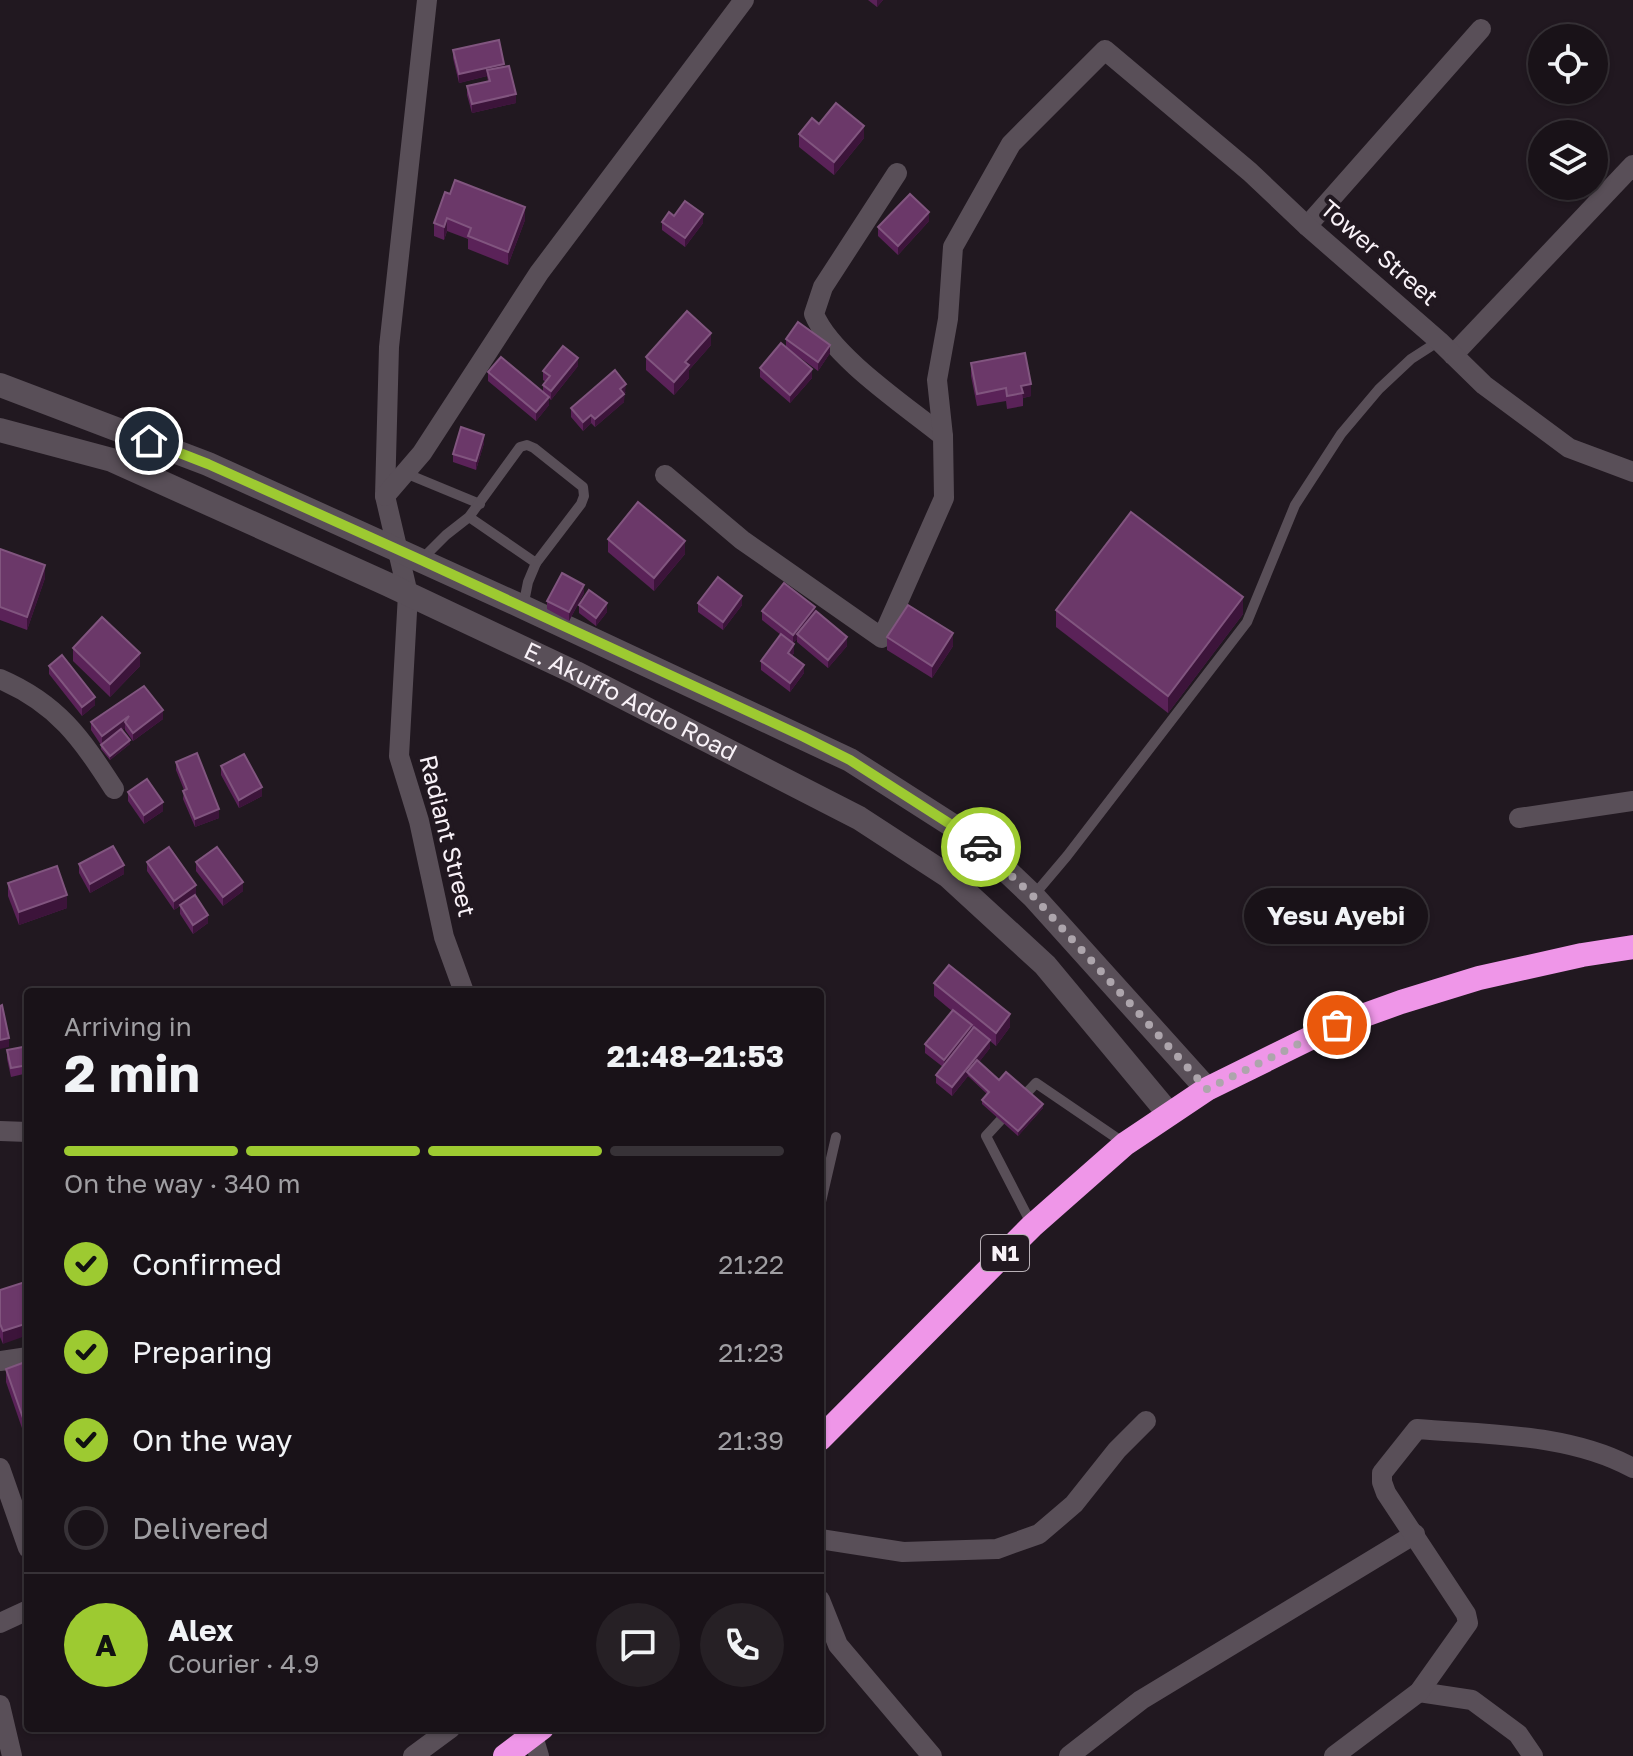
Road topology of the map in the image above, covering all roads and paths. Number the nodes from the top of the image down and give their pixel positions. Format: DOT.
graph roads {
  1 [pos="427,0"];
  2 [pos="744,0"];
  3 [pos="1481,29"];
  4 [pos="1633,165"];
  5 [pos="897,173"];
  6 [pos="1307,226"];
  7 [pos="1446,348"];
  8 [pos="0,385"];
  9 [pos="0,430"];
  10 [pos="943,436"];
  11 [pos="1633,472"];
  12 [pos="405,473"];
  13 [pos="665,475"];
  14 [pos="385,496"];
  15 [pos="480,504"];
  16 [pos="469,517"];
  17 [pos="396,550"];
  18 [pos="421,560"];
  19 [pos="536,563"];
  20 [pos="408,594"];
  21 [pos="523,607"];
  22 [pos="0,679"];
  23 [pos="114,789"];
  24 [pos="1633,801"];
  25 [pos="1519,818"];
  26 [pos="1033,896"];
  27 [pos="1633,947"];
  28 [pos="463,988"];
  29 [pos="1207,1089"];
  30 [pos="1169,1114"];
  31 [pos="0,1131"];
  32 [pos="24,1132"];
  33 [pos="836,1137"];
  34 [pos="1125,1144"];
  35 [pos="824,1189"];
  36 [pos="1032,1226"];
  37 [pos="24,1358"];
  38 [pos="0,1361"];
  39 [pos="1146,1421"];
  40 [pos="824,1435"];
  41 [pos="0,1468"];
  42 [pos="1633,1468"];
  43 [pos="1415,1534"];
  44 [pos="24,1537"];
  45 [pos="824,1540"];
  46 [pos="824,1610"];
  47 [pos="24,1612"];
  48 [pos="0,1623"];
  49 [pos="1419,1692"];
  50 [pos="0,1705"];
  51 [pos="446,1732"];
  52 [pos="538,1740"];
  53 [pos="12,1756"];
  54 [pos="413,1756"];
  55 [pos="505,1756"];
  56 [pos="932,1756"];
  57 [pos="1069,1756"];
  58 [pos="1334,1756"];
  59 [pos="1533,1756"];
  1 -- 14 [label="street, Radiant Street"];
  2 -- 12 [label="street"];
  3 -- 6 [label="street"];
  4 -- 7 [label="street"];
  5 -- 10 [label="street"];
  6 -- 7 [label="street, Tower Street"];
  6 -- 10 [label="street, Tower Street"];
  7 -- 11 [label="street, Tower Street"];
  7 -- 26 [label="lane"];
  8 -- 17 [label="main road, E. Akuffo Addo Road"];
  9 -- 20 [label="main road, E. Akuffo Addo Road"];
  10 -- 13 [label="street"];
  12 -- 14 [label="street"];
  12 -- 15 [label="lane"];
  14 -- 17 [label="street, Radiant Street"];
  15 -- 16 [label="lane"];
  15 -- 19 [label="lane"];
  16 -- 18 [label="lane"];
  16 -- 19 [label="lane"];
  17 -- 18 [label="main road, E. Akuffo Addo Road"];
  17 -- 20 [label="street, Radiant Street"];
  18 -- 21 [label="main road, E. Akuffo Addo Road"];
  19 -- 21 [label="lane"];
  20 -- 28 [label="street, Radiant Street"];
  20 -- 30 [label="main road, E. Akuffo Addo Road"];
  21 -- 26 [label="main road, E. Akuffo Addo Road"];
  22 -- 23 [label="street"];
  24 -- 25 [label="street"];
  26 -- 29 [label="main road, E. Akuffo Addo Road"];
  27 -- 29 [label="highway, N1"];
  29 -- 30 [label="highway, N1"];
  30 -- 34 [label="highway, N1"];
  31 -- 32 [label="street"];
  33 -- 35 [label="lane"];
  34 -- 36 [label="highway, N1"];
  34 -- 36 [label="lane"];
  36 -- 40 [label="highway, N1"];
  37 -- 38 [label="street"];
  39 -- 45 [label="street"];
  41 -- 44 [label="street"];
  42 -- 43 [label="street"];
  43 -- 49 [label="street"];
  43 -- 57 [label="street"];
  46 -- 56 [label="street"];
  47 -- 48 [label="street"];
  49 -- 58 [label="street"];
  49 -- 59 [label="street"];
  50 -- 53 [label="street"];
  51 -- 54 [label="street"];
  52 -- 55 [label="highway"];
}
